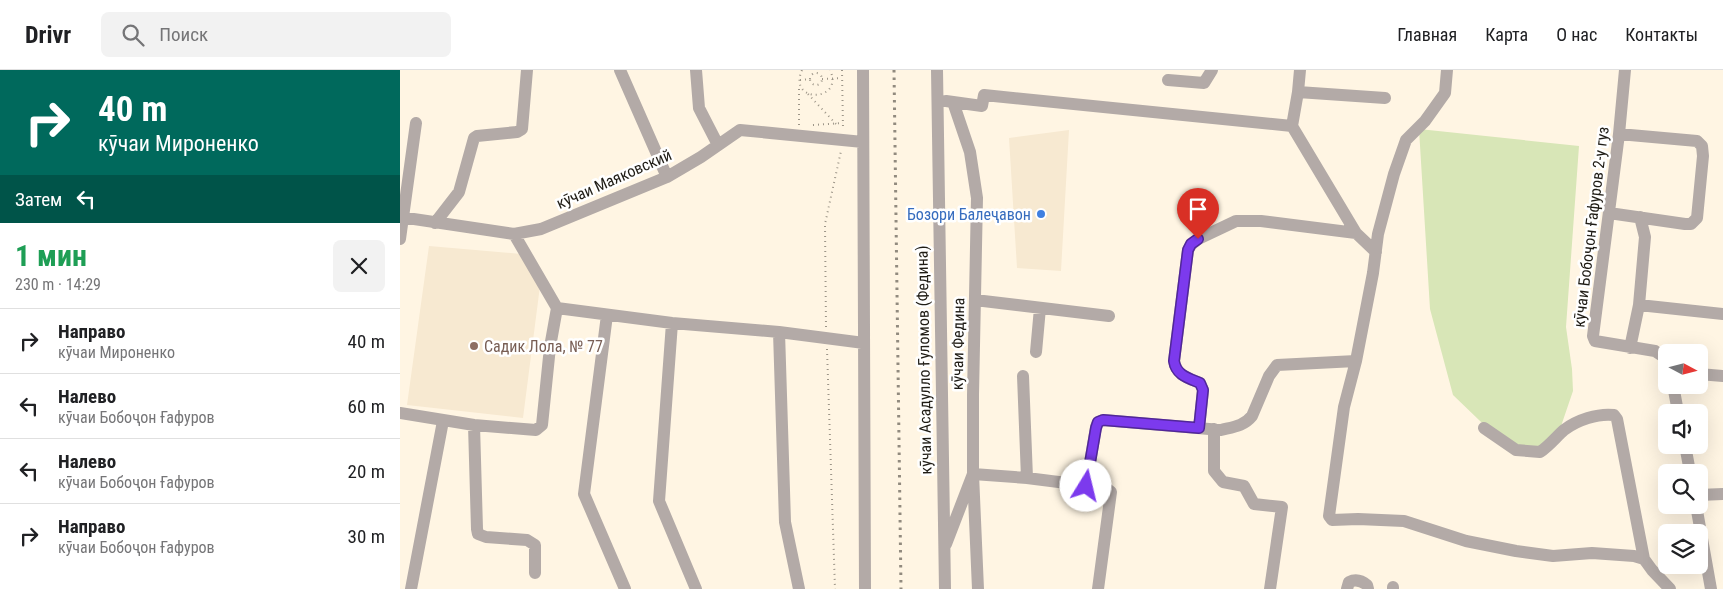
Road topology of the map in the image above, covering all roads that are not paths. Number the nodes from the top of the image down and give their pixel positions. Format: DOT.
graph roads {
  1 [pos="527,70"];
  2 [pos="620,70"];
  3 [pos="696,70"];
  4 [pos="863,70"];
  5 [pos="937,70"];
  6 [pos="1212,70"];
  7 [pos="1300,70"];
  8 [pos="1447,70"];
  9 [pos="1625,70"];
  10 [pos="1168,80"];
  11 [pos="1298,92"];
  12 [pos="1385,98"];
  13 [pos="936,100"];
  14 [pos="953,102"];
  15 [pos="416,123"];
  16 [pos="1292,126"];
  17 [pos="1619,134"];
  18 [pos="863,142"];
  19 [pos="718,145"];
  20 [pos="667,177"];
  21 [pos="1609,213"];
  22 [pos="402,217"];
  23 [pos="1640,217"];
  24 [pos="435,223"];
  25 [pos="1356,233"];
  26 [pos="514,234"];
  27 [pos="400,239"];
  28 [pos="1376,252"];
  29 [pos="975,300"];
  30 [pos="1639,305"];
  31 [pos="557,308"];
  32 [pos="1040,308"];
  33 [pos="1723,314"];
  34 [pos="607,315"];
  35 [pos="1109,316"];
  36 [pos="672,323"];
  37 [pos="779,332"];
  38 [pos="864,343"];
  39 [pos="1630,348"];
  40 [pos="1036,352"];
  41 [pos="1658,353"];
  42 [pos="1356,361"];
  43 [pos="1708,375"];
  44 [pos="1023,376"];
  45 [pos="1723,376"];
  46 [pos="400,413"];
  47 [pos="443,421"];
  48 [pos="474,425"];
  49 [pos="1199,428"];
  50 [pos="1484,428"];
  51 [pos="1218,429"];
  52 [pos="973,474"];
  53 [pos="1027,478"];
  54 [pos="1086,486"];
  55 [pos="1708,494"];
  56 [pos="1723,494"];
  57 [pos="1698,514"];
  58 [pos="944,550"];
  59 [pos="1644,558"];
  60 [pos="535,573"];
  61 [pos="411,589"];
  62 [pos="625,589"];
  63 [pos="696,589"];
  64 [pos="799,589"];
  65 [pos="865,589"];
  66 [pos="945,589"];
  67 [pos="978,589"];
  68 [pos="1098,589"];
  69 [pos="1270,589"];
  70 [pos="1347,589"];
  71 [pos="1368,589"];
  72 [pos="1670,589"];
  73 [pos="1711,589"];
  1 -- 24 [label="street"];
  2 -- 20 [label="street"];
  3 -- 19 [label="street"];
  4 -- 18 [label="street"];
  5 -- 13 [label="street, кӯчаи Асадулло Ғуломов (Федина)"];
  6 -- 10 [label="street"];
  7 -- 11 [label="street"];
  8 -- 28 [label="street"];
  9 -- 17 [label="street, кӯчаи Бобоҷон Ғафуров 2-у гуз"];
  11 -- 12 [label="street"];
  11 -- 16 [label="street"];
  13 -- 14 [label="street"];
  13 -- 58 [label="street, кӯчаи Асадулло Ғуломов (Федина)"];
  14 -- 16 [label="street"];
  14 -- 29 [label="street, кӯчаи Федина"];
  15 -- 22 [label="street"];
  16 -- 25 [label="street"];
  17 -- 21 [label="street, кӯчаи Бобоҷон Ғафуров 2-у гуз"];
  17 -- 23 [label="street"];
  18 -- 19 [label="street, кӯчаи Маяковский"];
  18 -- 38 [label="street"];
  19 -- 20 [label="street, кӯчаи Маяковский"];
  20 -- 26 [label="street, кӯчаи Маяковский"];
  21 -- 23 [label="street"];
  21 -- 39 [label="street, кӯчаи Бобоҷон Ғафуров 2-у гуз"];
  22 -- 24 [label="street, кӯчаи Маяковский"];
  22 -- 27 [label="street"];
  23 -- 30 [label="street"];
  24 -- 26 [label="street, кӯчаи Маяковский"];
  25 -- 28 [label="street"];
  25 -- 49 [label="street"];
  26 -- 31 [label="street"];
  28 -- 42 [label="street"];
  29 -- 32 [label="street"];
  29 -- 52 [label="street, кӯчаи Федина"];
  30 -- 33 [label="street"];
  30 -- 39 [label="street"];
  31 -- 34 [label="street"];
  31 -- 48 [label="street"];
  32 -- 35 [label="street"];
  32 -- 40 [label="street"];
  34 -- 36 [label="street"];
  34 -- 62 [label="street"];
  36 -- 37 [label="street"];
  36 -- 63 [label="street"];
  37 -- 38 [label="street"];
  37 -- 64 [label="street"];
  38 -- 65 [label="street"];
  39 -- 41 [label="street, кӯчаи Бобоҷон Ғафуров 2-у гуз"];
  42 -- 51 [label="street"];
  42 -- 59 [label="street"];
  43 -- 45 [label="street"];
  44 -- 53 [label="street"];
  46 -- 47 [label="street"];
  47 -- 48 [label="street"];
  47 -- 61 [label="street"];
  48 -- 60 [label="street"];
  49 -- 51 [label="street"];
  49 -- 54 [label="street"];
  50 -- 59 [label="street"];
  51 -- 69 [label="street"];
  52 -- 53 [label="street"];
  52 -- 58 [label="street"];
  52 -- 67 [label="street, кӯчаи Федина"];
  53 -- 54 [label="street"];
  54 -- 68 [label="street"];
  55 -- 56 [label="street"];
  57 -- 73 [label="street"];
  58 -- 66 [label="street, кӯчаи Асадулло Ғуломов (Федина)"];
  59 -- 72 [label="street"];
  70 -- 71 [label="street"];
}
